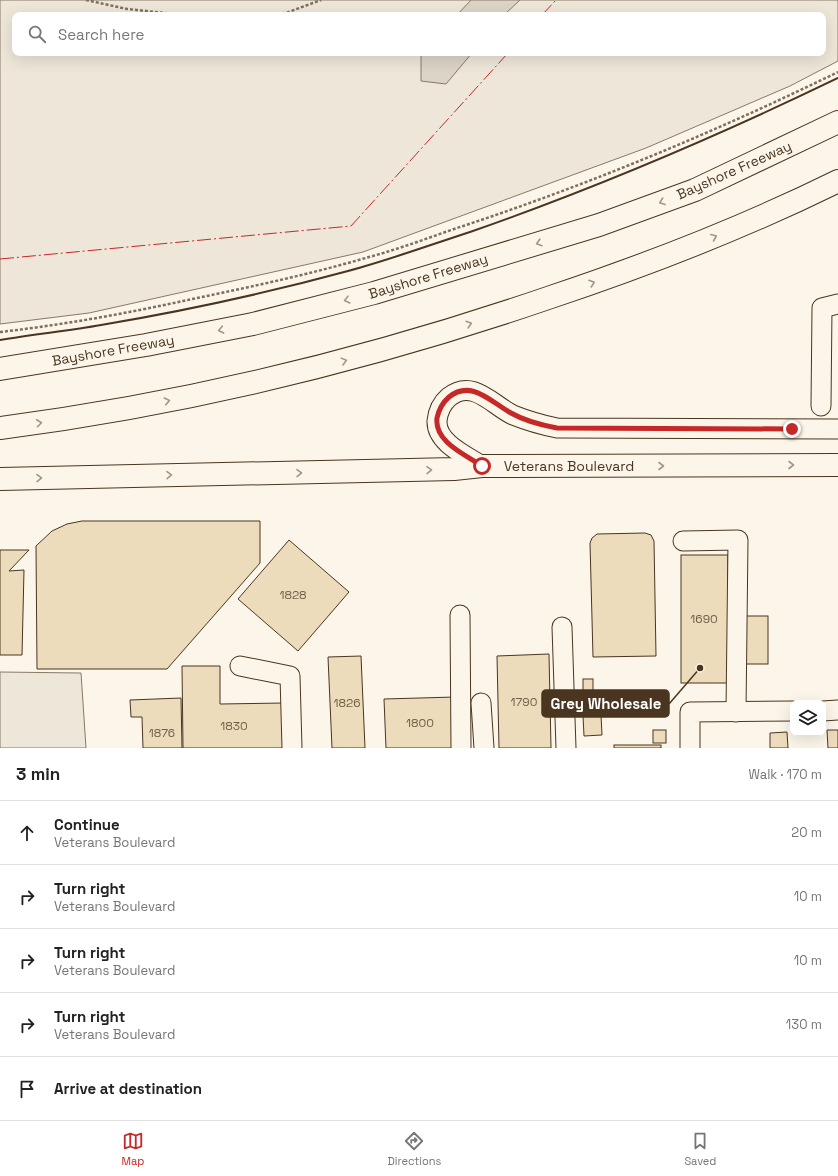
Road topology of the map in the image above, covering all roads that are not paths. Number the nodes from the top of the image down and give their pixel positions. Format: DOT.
graph roads {
  1 [pos="838,122"];
  2 [pos="838,181"];
  3 [pos="838,304"];
  4 [pos="0,369"];
  5 [pos="821,406"];
  6 [pos="0,428"];
  7 [pos="838,429"];
  8 [pos="838,465"];
  9 [pos="482,466"];
  10 [pos="0,479"];
  11 [pos="682,541"];
  12 [pos="460,615"];
  13 [pos="562,627"];
  14 [pos="240,666"];
  15 [pos="481,703"];
  16 [pos="838,710"];
  17 [pos="790,711"];
  18 [pos="826,711"];
  19 [pos="736,712"];
  20 [pos="292,748"];
  21 [pos="461,748"];
  22 [pos="484,748"];
  23 [pos="566,748"];
  24 [pos="690,748"];
  1 -- 4 [label="main road, Bayshore Freeway, one-way"];
  6 -- 2 [label="main road, one-way"];
  3 -- 5 [label="street"];
  7 -- 9 [label="street"];
  9 -- 8 [label="main road, Veterans Boulevard, one-way"];
  10 -- 9 [label="main road, Veterans Boulevard, one-way"];
  11 -- 19 [label="street"];
  12 -- 21 [label="street"];
  13 -- 23 [label="street"];
  14 -- 20 [label="street"];
  15 -- 22 [label="street"];
  16 -- 18 [label="street"];
  17 -- 19 [label="street"];
  19 -- 24 [label="street"];
}
